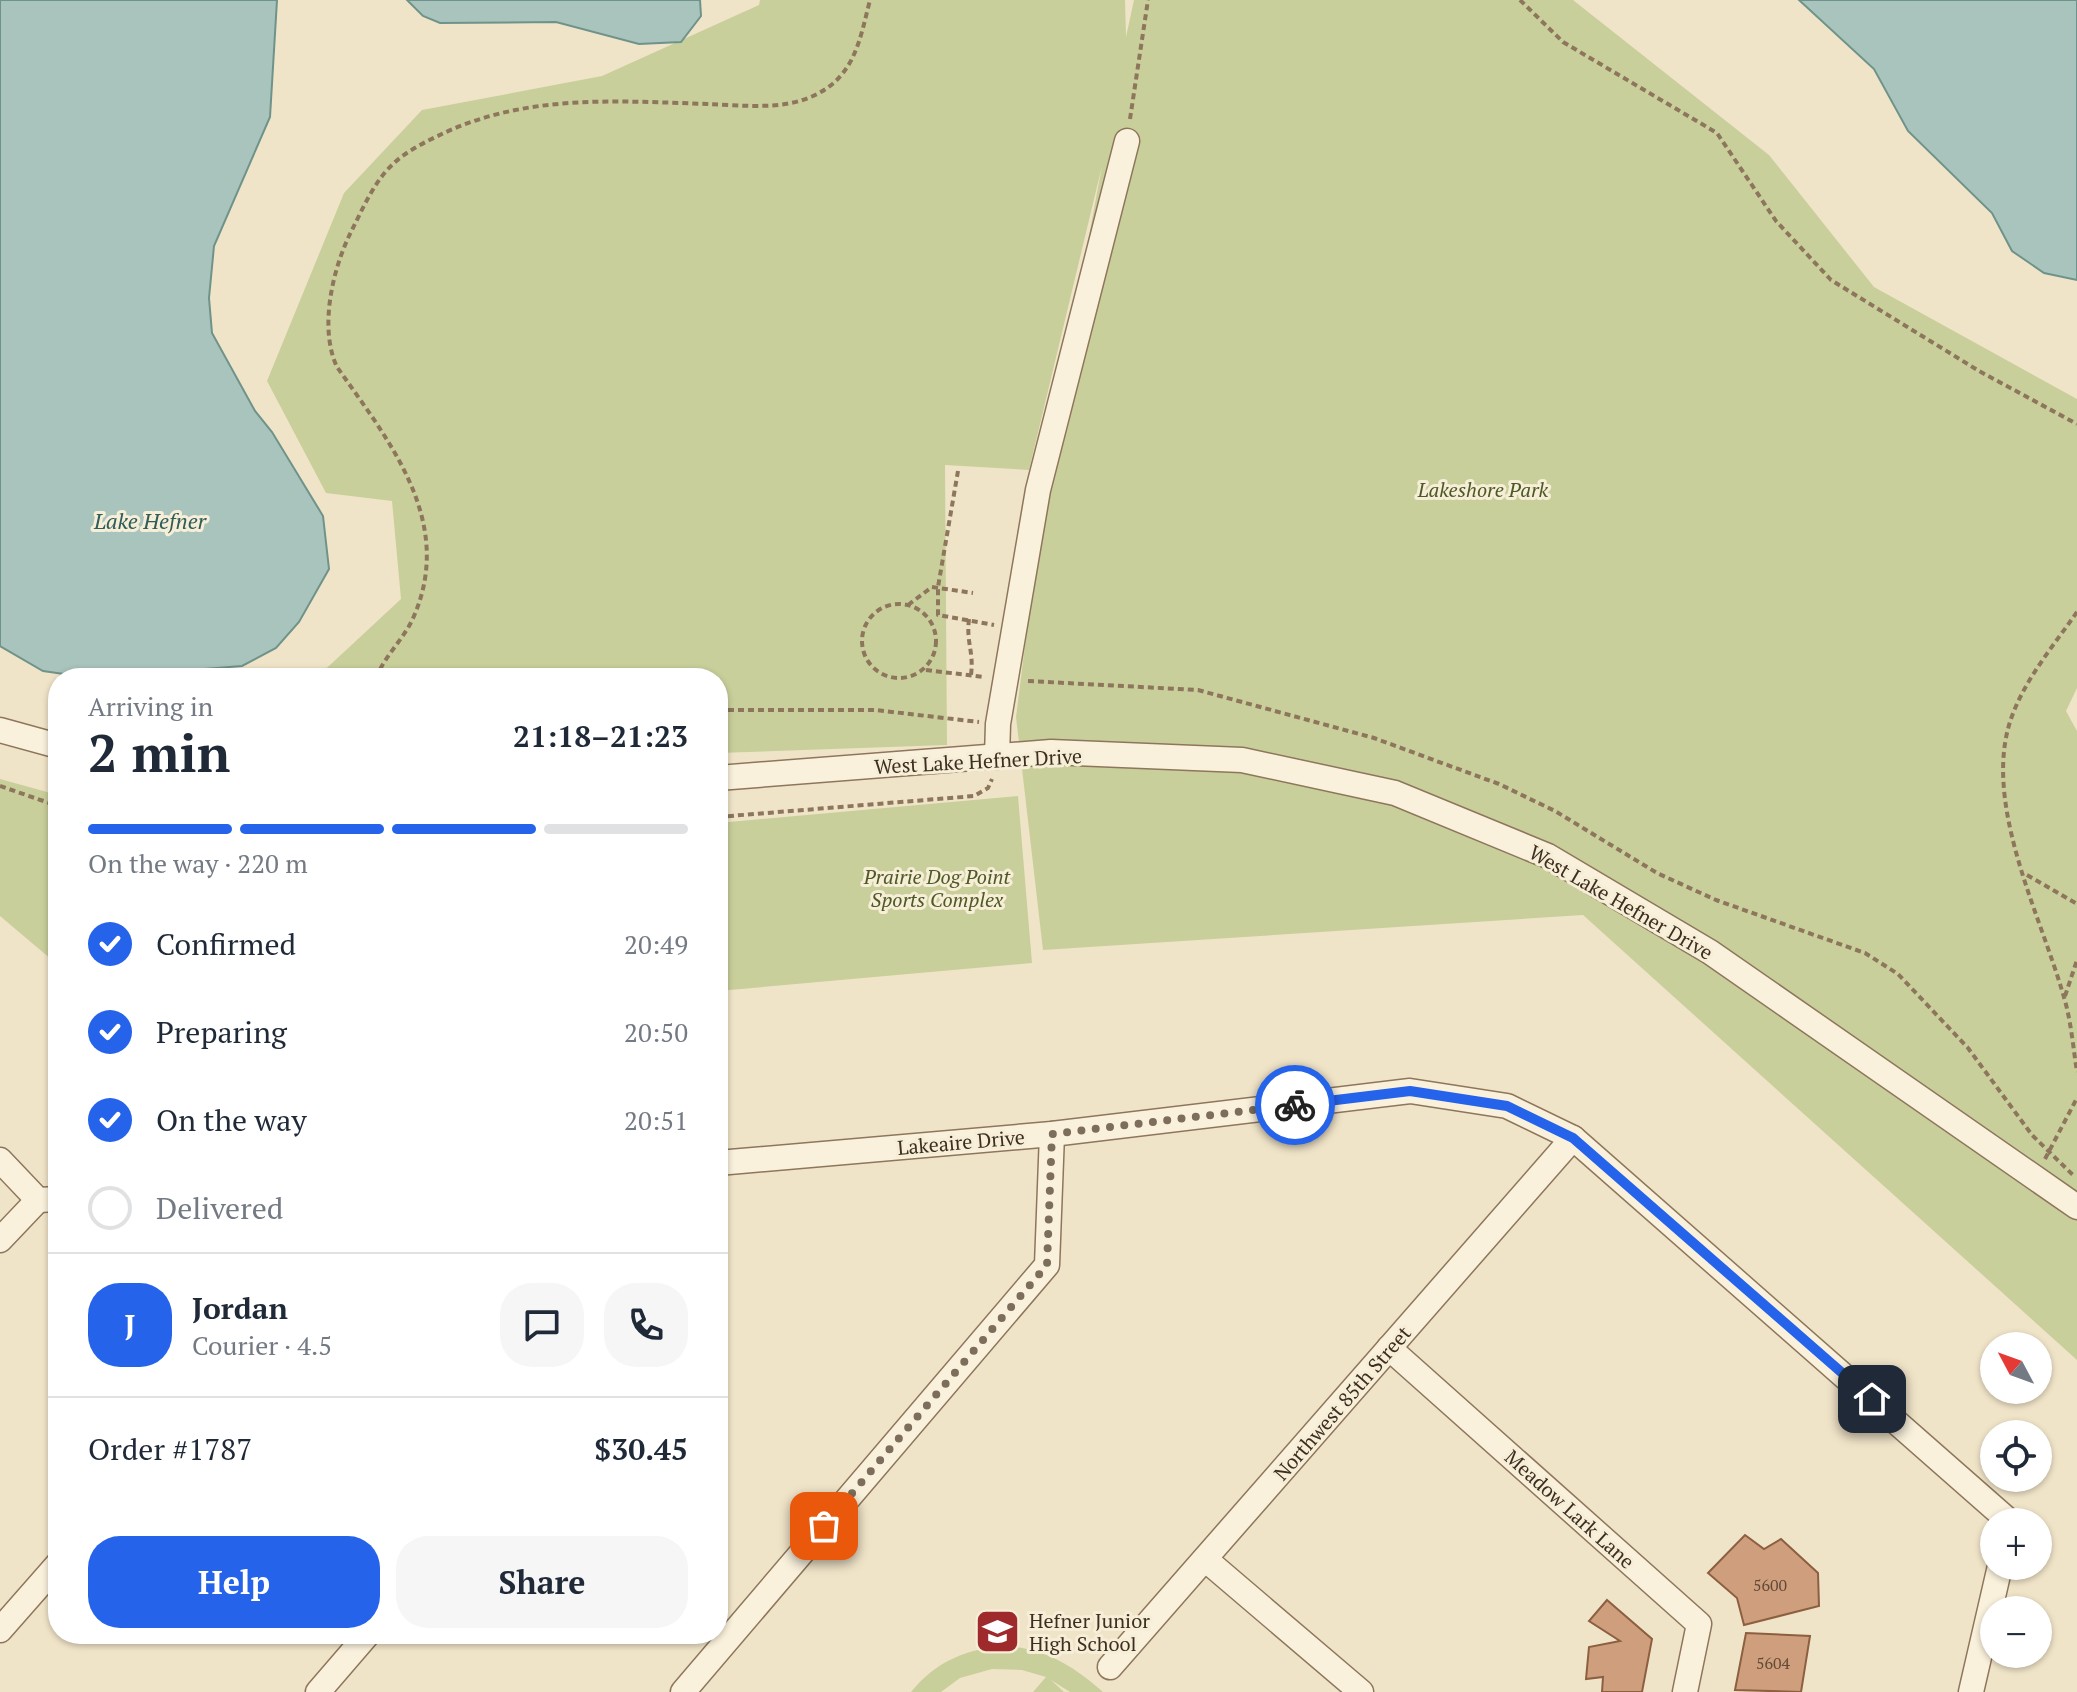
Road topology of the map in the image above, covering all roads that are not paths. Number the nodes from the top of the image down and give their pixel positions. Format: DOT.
graph roads {
  1 [pos="1127,141"];
  2 [pos="0,730"];
  3 [pos="48,743"];
  4 [pos="997,757"];
  5 [pos="728,777"];
  6 [pos="1052,1134"];
  7 [pos="1573,1138"];
  8 [pos="0,1160"];
  9 [pos="728,1162"];
  10 [pos="48,1200"];
  11 [pos="2077,1207"];
  12 [pos="0,1240"];
  13 [pos="1389,1348"];
  14 [pos="1996,1508"];
  15 [pos="1205,1559"];
  16 [pos="48,1575"];
  17 [pos="1997,1580"];
  18 [pos="0,1630"];
  19 [pos="728,1639"];
  20 [pos="359,1644"];
  21 [pos="724,1644"];
  22 [pos="1110,1667"];
  23 [pos="318,1692"];
  24 [pos="683,1692"];
  25 [pos="1361,1692"];
  26 [pos="1685,1692"];
  27 [pos="1971,1692"];
  1 -- 4 [label="street"];
  2 -- 3 [label="street"];
  4 -- 5 [label="street, West Lake Hefner Drive"];
  4 -- 11 [label="street, West Lake Hefner Drive"];
  6 -- 7 [label="street, Lakeaire Drive"];
  6 -- 9 [label="street, Lakeaire Drive"];
  6 -- 19 [label="street"];
  7 -- 13 [label="street, Northwest 85th Street"];
  7 -- 14 [label="street, Lakeaire Drive"];
  8 -- 10 [label="street"];
  10 -- 12 [label="street"];
  13 -- 15 [label="street, Northwest 85th Street"];
  13 -- 26 [label="street, Meadow Lark Lane"];
  15 -- 22 [label="street, Northwest 85th Street"];
  15 -- 25 [label="street"];
  16 -- 18 [label="street"];
  17 -- 27 [label="street"];
  20 -- 23 [label="street"];
  21 -- 24 [label="street"];
}
